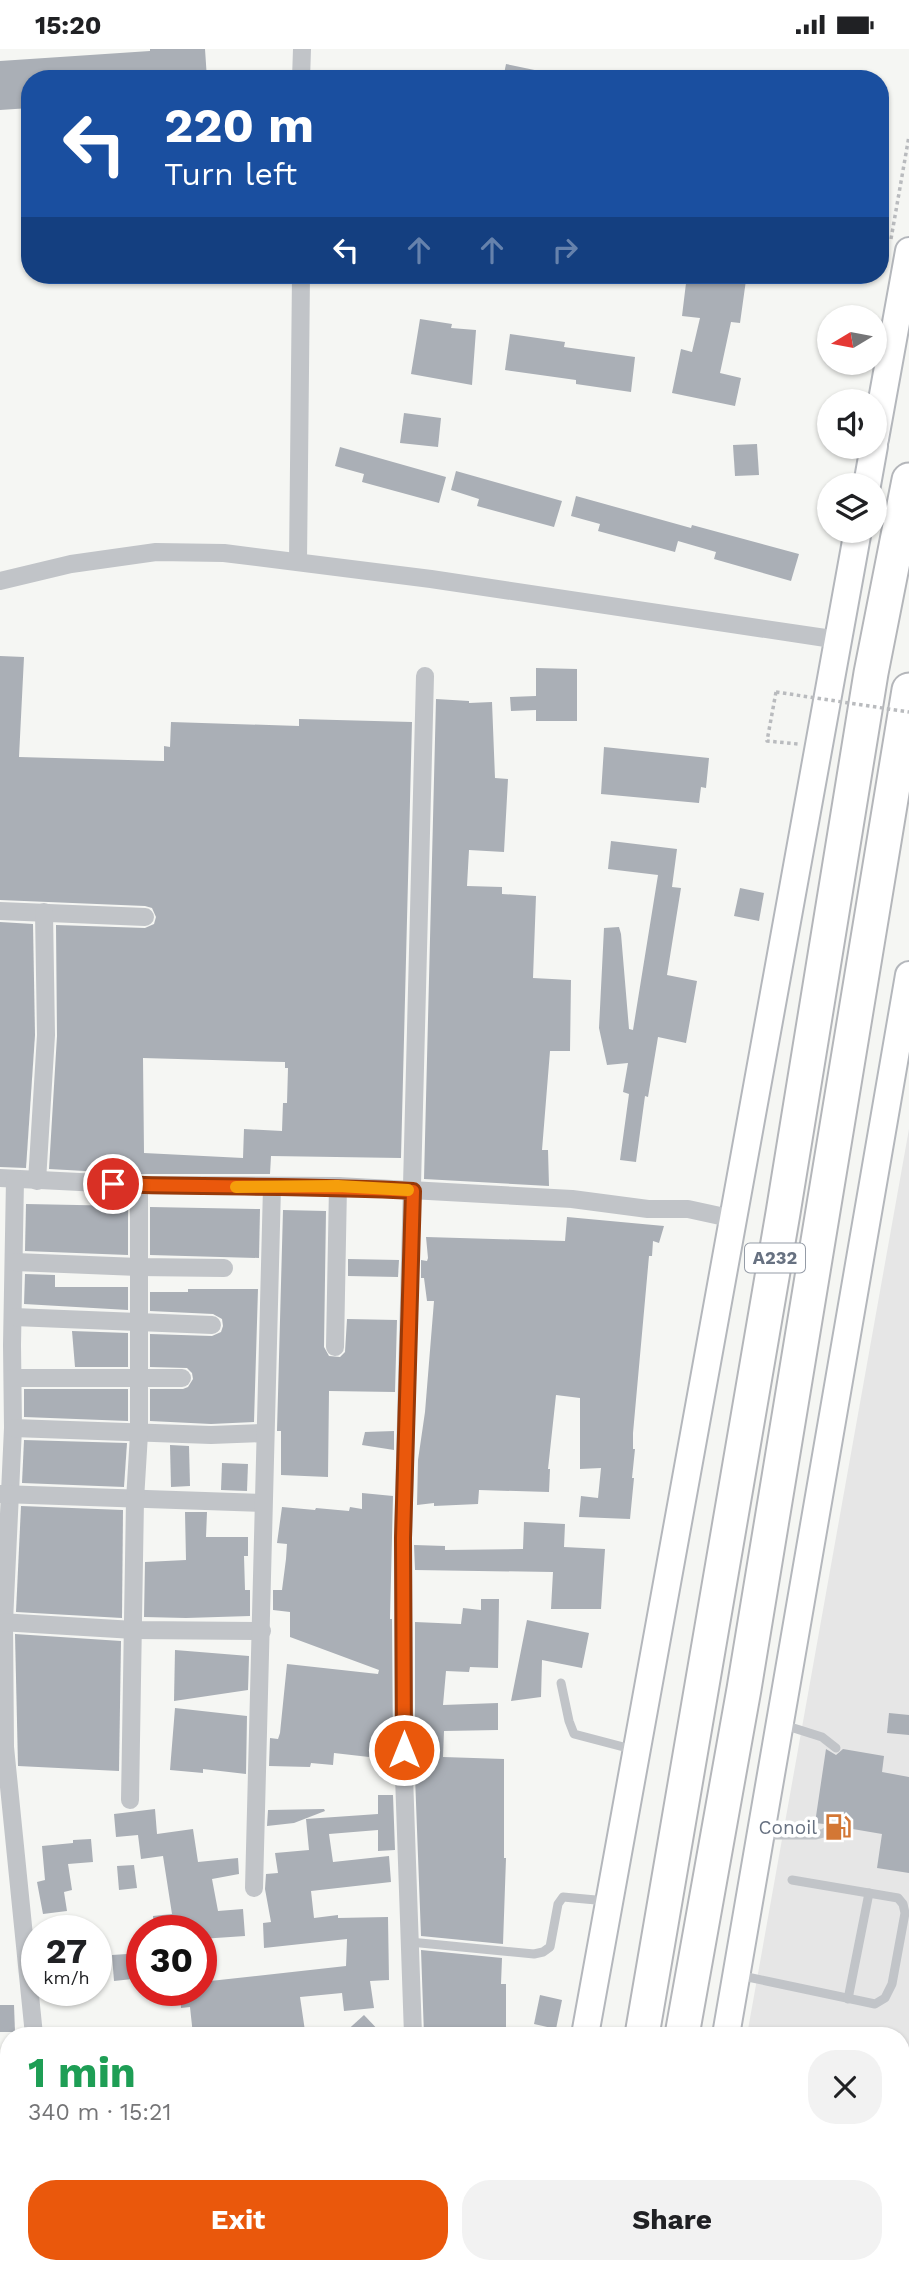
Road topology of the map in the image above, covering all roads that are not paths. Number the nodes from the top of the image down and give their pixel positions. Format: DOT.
graph roads {
  1 [pos="302,49"];
  2 [pos="302,70"];
  3 [pos="900,246"];
  4 [pos="301,284"];
  5 [pos="881,389"];
  6 [pos="909,480"];
  7 [pos="857,543"];
  8 [pos="298,562"];
  9 [pos="0,582"];
  10 [pos="839,640"];
  11 [pos="425,676"];
  12 [pos="909,690"];
  13 [pos="0,911"];
  14 [pos="44,912"];
  15 [pos="145,917"];
  16 [pos="909,975"];
  17 [pos="8,1179"];
  18 [pos="37,1181"];
  19 [pos="139,1185"];
  20 [pos="338,1186"];
  21 [pos="272,1187"];
  22 [pos="413,1191"];
  23 [pos="734,1219"];
  24 [pos="15,1262"];
  25 [pos="138,1267"];
  26 [pos="224,1268"];
  27 [pos="14,1317"];
  28 [pos="138,1323"];
  29 [pos="212,1325"];
  30 [pos="6,1344"];
  31 [pos="335,1347"];
  32 [pos="182,1377"];
  33 [pos="13,1378"];
  34 [pos="138,1378"];
  35 [pos="13,1428"];
  36 [pos="264,1433"];
  37 [pos="139,1434"];
  38 [pos="6,1495"];
  39 [pos="135,1500"];
  40 [pos="263,1503"];
  41 [pos="2,1622"];
  42 [pos="134,1630"];
  43 [pos="262,1631"];
  44 [pos="561,1683"];
  45 [pos="779,1724"];
  46 [pos="836,1748"];
  47 [pos="636,1751"];
  48 [pos="130,1800"];
  49 [pos="834,1826"];
  50 [pos="761,1835"];
  51 [pos="792,1880"];
  52 [pos="254,1888"];
  53 [pos="869,1893"];
  54 [pos="609,1901"];
  55 [pos="410,1941"];
  56 [pos="736,1975"];
  57 [pos="848,1999"];
  58 [pos="33,2027"];
  59 [pos="413,2027"];
  60 [pos="585,2027"];
  61 [pos="643,2027"];
  62 [pos="683,2027"];
  63 [pos="727,2027"];
  1 -- 2 [label="street"];
  3 -- 5 [label="main road"];
  4 -- 8 [label="street"];
  6 -- 61 [label="highway, A232"];
  7 -- 10 [label="main road"];
  8 -- 9 [label="street"];
  8 -- 10 [label="street"];
  10 -- 23 [label="main road"];
  11 -- 22 [label="street"];
  12 -- 62 [label="highway, A232"];
  13 -- 14 [label="street"];
  14 -- 15 [label="street"];
  14 -- 18 [label="street"];
  16 -- 45 [label="main road"];
  17 -- 18 [label="street"];
  17 -- 24 [label="street"];
  18 -- 19 [label="street"];
  19 -- 21 [label="street"];
  19 -- 25 [label="street"];
  20 -- 21 [label="street"];
  20 -- 22 [label="street"];
  20 -- 31 [label="street"];
  21 -- 36 [label="street"];
  22 -- 23 [label="street"];
  22 -- 55 [label="street"];
  23 -- 47 [label="main road"];
  24 -- 25 [label="street"];
  24 -- 27 [label="street"];
  25 -- 26 [label="street"];
  25 -- 28 [label="street"];
  27 -- 28 [label="street"];
  27 -- 30 [label="street"];
  28 -- 29 [label="street"];
  28 -- 34 [label="street"];
  30 -- 33 [label="street"];
  32 -- 34 [label="street"];
  33 -- 34 [label="street"];
  33 -- 35 [label="street"];
  34 -- 37 [label="street"];
  35 -- 37 [label="street"];
  35 -- 38 [label="street"];
  36 -- 37 [label="street"];
  36 -- 40 [label="street"];
  37 -- 39 [label="street"];
  38 -- 39 [label="street"];
  38 -- 41 [label="street"];
  39 -- 40 [label="street"];
  39 -- 42 [label="street"];
  40 -- 43 [label="street"];
  41 -- 42 [label="street"];
  41 -- 58 [label="street"];
  42 -- 43 [label="street"];
  42 -- 48 [label="street"];
  43 -- 52 [label="street"];
  44 -- 47 [label="lane"];
  45 -- 46 [label="lane"];
  45 -- 50 [label="main road"];
  47 -- 54 [label="main road"];
  49 -- 50 [label="lane"];
  50 -- 56 [label="main road"];
  51 -- 53 [label="lane"];
  53 -- 57 [label="lane"];
  53 -- 57 [label="lane"];
  54 -- 55 [label="lane"];
  54 -- 60 [label="main road"];
  55 -- 59 [label="street"];
  56 -- 57 [label="lane"];
  56 -- 63 [label="main road"];
}
